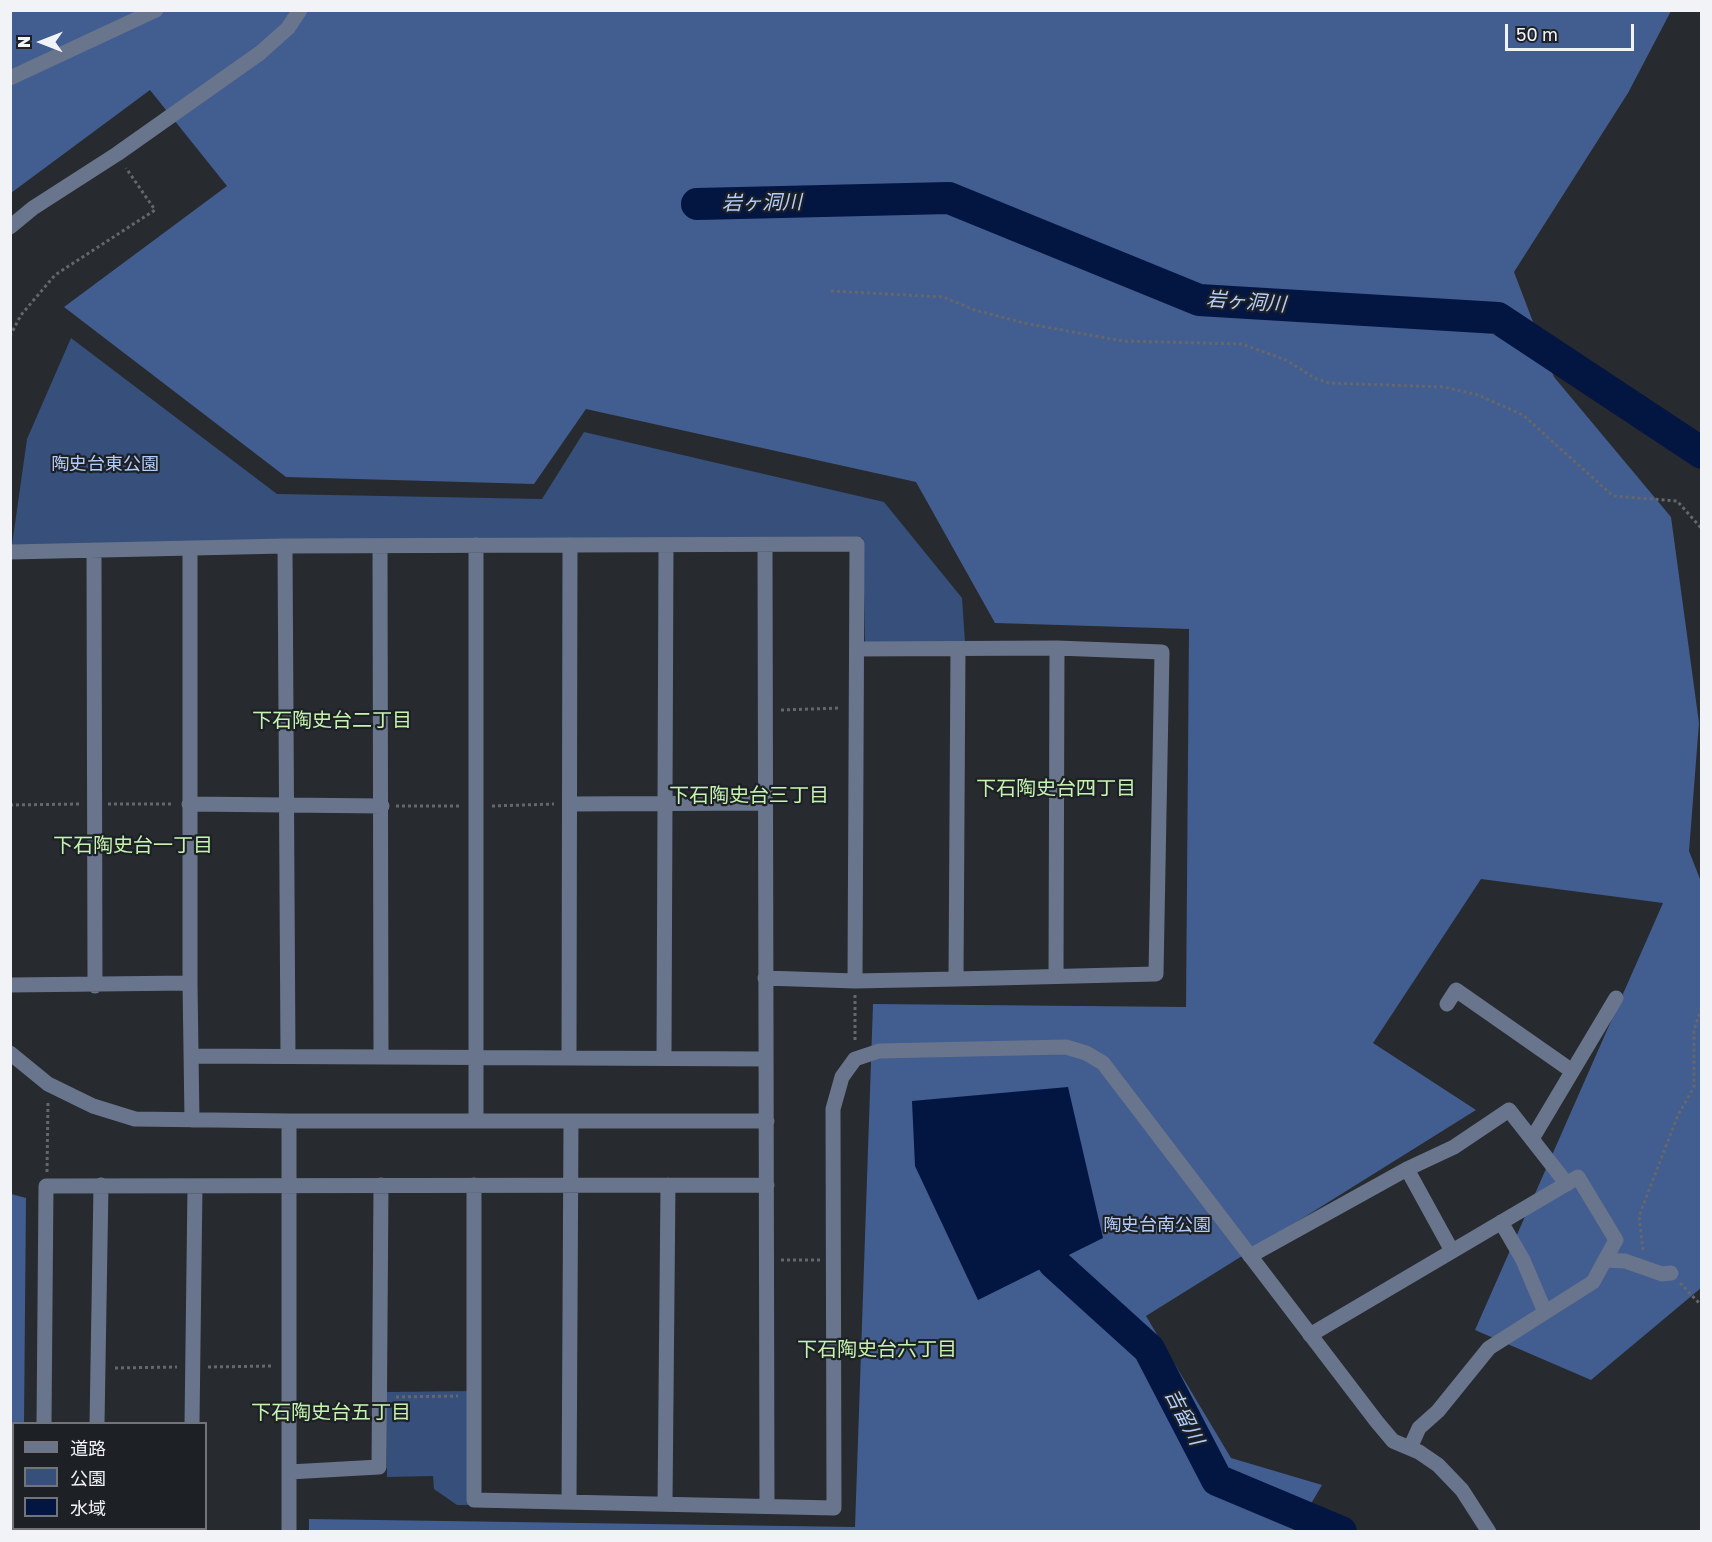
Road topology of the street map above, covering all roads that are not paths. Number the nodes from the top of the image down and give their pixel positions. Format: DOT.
graph roads {
  1 [pos="156,10"];
  2 [pos="300,10"];
  3 [pos="10,78"];
  4 [pos="10,227"];
  5 [pos="476,545"];
  6 [pos="570,545"];
  7 [pos="765,545"];
  8 [pos="285,546"];
  9 [pos="380,546"];
  10 [pos="666,546"];
  11 [pos="190,549"];
  12 [pos="94,550"];
  13 [pos="10,552"];
  14 [pos="1057,648"];
  15 [pos="858,649"];
  16 [pos="958,649"];
  17 [pos="765,803"];
  18 [pos="189,804"];
  19 [pos="570,804"];
  20 [pos="665,804"];
  21 [pos="285,805"];
  22 [pos="382,806"];
  23 [pos="1056,976"];
  24 [pos="765,978"];
  25 [pos="957,979"];
  26 [pos="855,981"];
  27 [pos="190,983"];
  28 [pos="10,986"];
  29 [pos="94,986"];
  30 [pos="1616,998"];
  31 [pos="1447,1004"];
  32 [pos="10,1053"];
  33 [pos="381,1055"];
  34 [pos="191,1056"];
  35 [pos="288,1056"];
  36 [pos="476,1056"];
  37 [pos="569,1057"];
  38 [pos="664,1058"];
  39 [pos="766,1059"];
  40 [pos="1572,1071"];
  41 [pos="192,1120"];
  42 [pos="288,1121"];
  43 [pos="476,1121"];
  44 [pos="571,1121"];
  45 [pos="767,1121"];
  46 [pos="1532,1139"];
  47 [pos="1407,1169"];
  48 [pos="1567,1184"];
  49 [pos="100,1185"];
  50 [pos="288,1185"];
  51 [pos="381,1185"];
  52 [pos="474,1185"];
  53 [pos="572,1185"];
  54 [pos="668,1185"];
  55 [pos="767,1185"];
  56 [pos="195,1186"];
  57 [pos="1501,1222"];
  58 [pos="1452,1251"];
  59 [pos="1250,1256"];
  60 [pos="1605,1260"];
  61 [pos="1671,1273"];
  62 [pos="1545,1312"];
  63 [pos="1310,1335"];
  64 [pos="44,1422"];
  65 [pos="97,1422"];
  66 [pos="192,1422"];
  67 [pos="1410,1448"];
  68 [pos="289,1472"];
  69 [pos="569,1502"];
  70 [pos="665,1504"];
  71 [pos="767,1506"];
  72 [pos="289,1532"];
  73 [pos="1489,1532"];
  1 -- 3 [label="street"];
  2 -- 4 [label="street"];
  5 -- 6 [label="street"];
  5 -- 9 [label="street"];
  5 -- 36 [label="street"];
  6 -- 10 [label="street"];
  6 -- 19 [label="street"];
  7 -- 10 [label="street"];
  7 -- 15 [label="street"];
  7 -- 17 [label="street"];
  8 -- 9 [label="street"];
  8 -- 11 [label="street"];
  8 -- 21 [label="street"];
  9 -- 22 [label="street"];
  10 -- 20 [label="street"];
  11 -- 12 [label="street"];
  11 -- 18 [label="street"];
  12 -- 13 [label="street"];
  12 -- 29 [label="street"];
  14 -- 16 [label="street"];
  14 -- 23 [label="street"];
  14 -- 23 [label="street"];
  15 -- 16 [label="street"];
  15 -- 26 [label="street"];
  16 -- 25 [label="street"];
  17 -- 20 [label="street"];
  17 -- 24 [label="street"];
  18 -- 21 [label="street"];
  18 -- 27 [label="street"];
  19 -- 20 [label="street"];
  19 -- 37 [label="street"];
  20 -- 38 [label="street"];
  21 -- 22 [label="street"];
  21 -- 35 [label="street"];
  22 -- 33 [label="street"];
  23 -- 25 [label="street"];
  24 -- 26 [label="street"];
  24 -- 39 [label="street"];
  25 -- 26 [label="street"];
  27 -- 29 [label="street"];
  27 -- 34 [label="street"];
  28 -- 29 [label="street"];
  30 -- 40 [label="street"];
  31 -- 40 [label="street"];
  32 -- 41 [label="street"];
  33 -- 35 [label="street"];
  33 -- 36 [label="street"];
  34 -- 35 [label="street"];
  34 -- 41 [label="street"];
  36 -- 37 [label="street"];
  36 -- 43 [label="street"];
  37 -- 38 [label="street"];
  38 -- 39 [label="street"];
  39 -- 45 [label="street"];
  40 -- 46 [label="street"];
  41 -- 42 [label="street"];
  42 -- 43 [label="street"];
  42 -- 50 [label="street"];
  43 -- 44 [label="street"];
  44 -- 45 [label="street"];
  44 -- 53 [label="street"];
  45 -- 55 [label="street"];
  46 -- 47 [label="street"];
  46 -- 48 [label="street"];
  47 -- 58 [label="street"];
  47 -- 59 [label="street"];
  48 -- 57 [label="street"];
  48 -- 60 [label="street"];
  49 -- 56 [label="street"];
  49 -- 64 [label="street"];
  49 -- 65 [label="street"];
  50 -- 51 [label="street"];
  50 -- 56 [label="street"];
  50 -- 68 [label="street"];
  51 -- 52 [label="street"];
  51 -- 68 [label="street"];
  52 -- 53 [label="street"];
  52 -- 69 [label="street"];
  53 -- 54 [label="street"];
  53 -- 69 [label="street"];
  54 -- 55 [label="street"];
  54 -- 70 [label="street"];
  55 -- 71 [label="street"];
  56 -- 66 [label="street"];
  57 -- 58 [label="street"];
  57 -- 62 [label="street"];
  58 -- 63 [label="street"];
  59 -- 63 [label="street"];
  59 -- 71 [label="street"];
  60 -- 61 [label="street"];
  60 -- 62 [label="street"];
  62 -- 67 [label="street"];
  63 -- 67 [label="street"];
  67 -- 73 [label="street"];
  68 -- 72 [label="street"];
  69 -- 70 [label="street"];
  70 -- 71 [label="street"];
}
